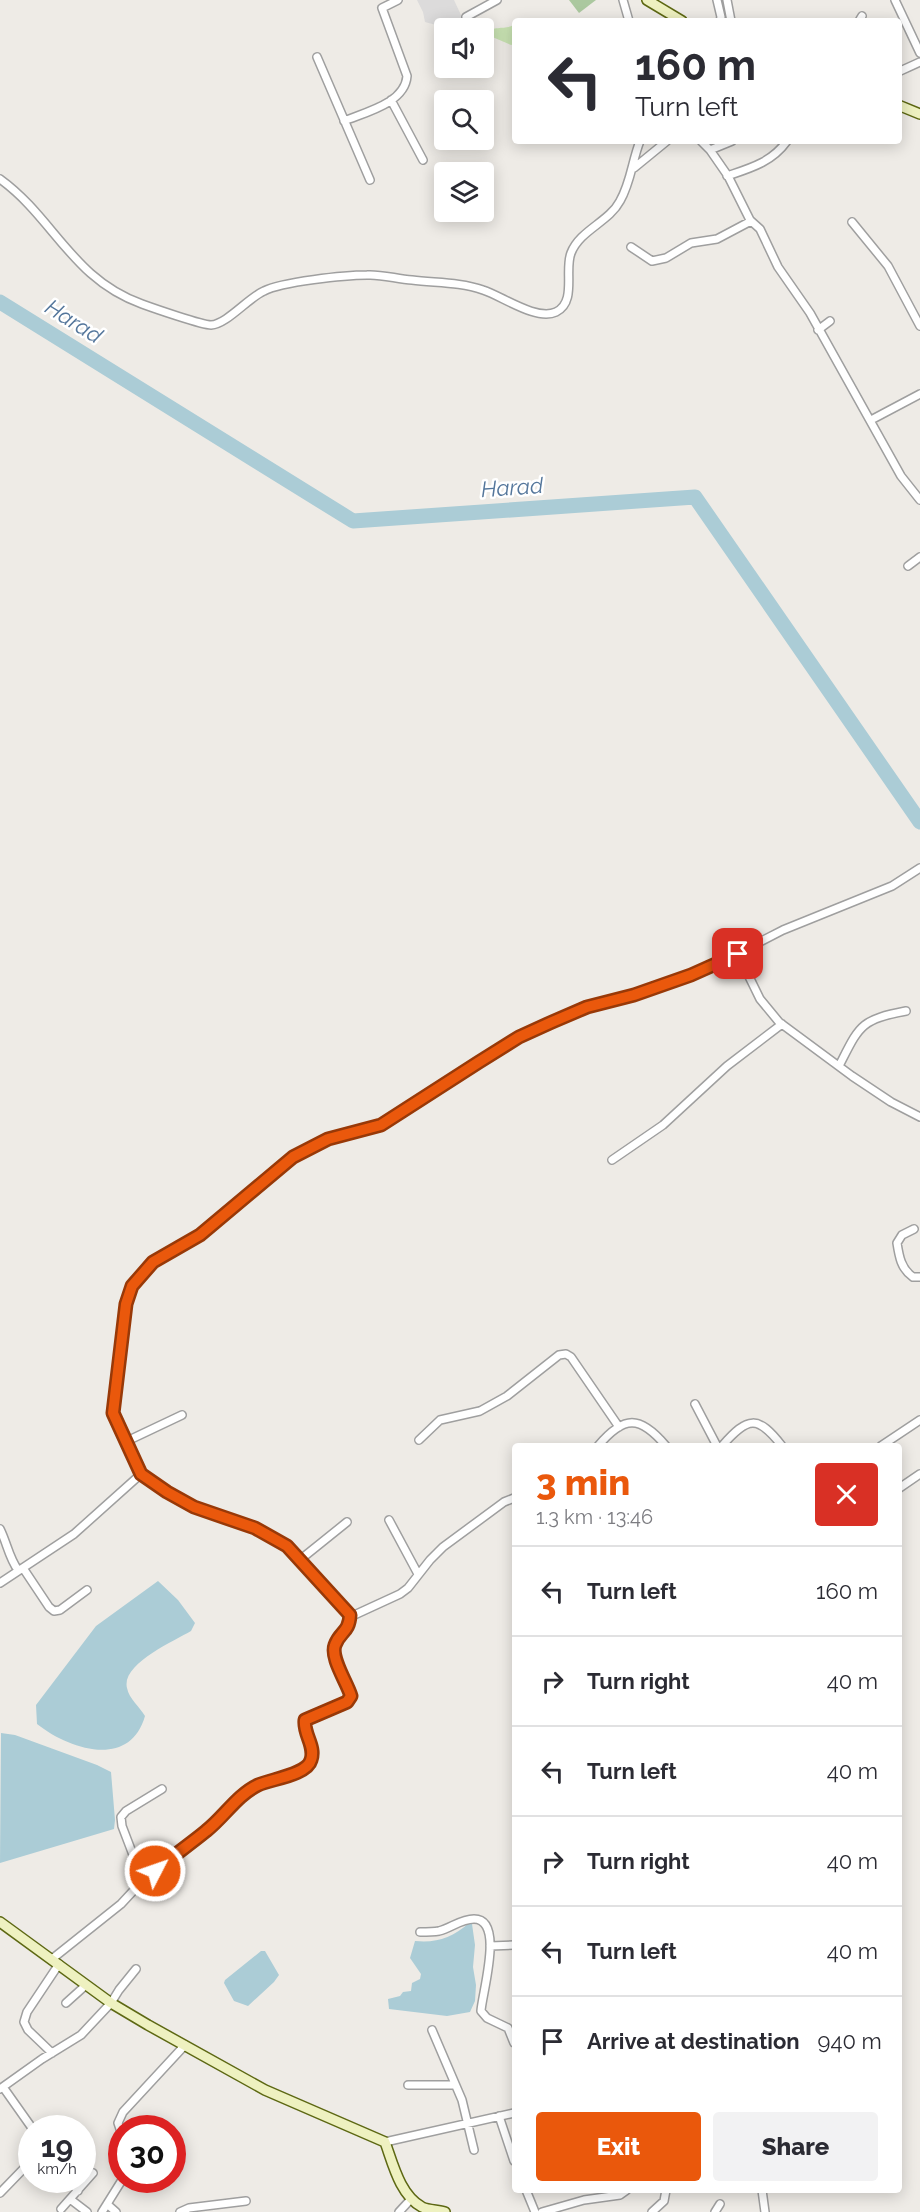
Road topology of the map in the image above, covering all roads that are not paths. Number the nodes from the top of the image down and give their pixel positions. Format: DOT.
graph roads {
  1 [pos="398,0"];
  2 [pos="496,0"];
  3 [pos="623,0"];
  4 [pos="647,0"];
  5 [pos="717,0"];
  6 [pos="727,0"];
  7 [pos="895,0"];
  8 [pos="466,17"];
  9 [pos="628,18"];
  10 [pos="677,18"];
  11 [pos="721,18"];
  12 [pos="730,18"];
  13 [pos="920,53"];
  14 [pos="317,57"];
  15 [pos="920,62"];
  16 [pos="902,70"];
  17 [pos="390,100"];
  18 [pos="902,106"];
  19 [pos="919,112"];
  20 [pos="344,122"];
  21 [pos="639,144"];
  22 [pos="663,144"];
  23 [pos="703,144"];
  24 [pos="725,144"];
  25 [pos="784,144"];
  26 [pos="710,150"];
  27 [pos="423,159"];
  28 [pos="634,168"];
  29 [pos="728,176"];
  30 [pos="0,179"];
  31 [pos="369,180"];
  32 [pos="751,221"];
  33 [pos="852,222"];
  34 [pos="631,247"];
  35 [pos="830,321"];
  36 [pos="920,326"];
  37 [pos="818,330"];
  38 [pos="920,394"];
  39 [pos="871,420"];
  40 [pos="920,500"];
  41 [pos="920,557"];
  42 [pos="908,566"];
  43 [pos="920,868"];
  44 [pos="738,954"];
  45 [pos="906,1011"];
  46 [pos="782,1024"];
  47 [pos="839,1066"];
  48 [pos="920,1118"];
  49 [pos="612,1160"];
  50 [pos="915,1229"];
  51 [pos="920,1277"];
  52 [pos="695,1404"];
  53 [pos="182,1415"];
  54 [pos="920,1420"];
  55 [pos="619,1427"];
  56 [pos="419,1440"];
  57 [pos="125,1442"];
  58 [pos="600,1443"];
  59 [pos="663,1443"];
  60 [pos="715,1443"];
  61 [pos="725,1443"];
  62 [pos="780,1443"];
  63 [pos="886,1443"];
  64 [pos="141,1474"];
  65 [pos="920,1474"];
  66 [pos="902,1486"];
  67 [pos="512,1499"];
  68 [pos="389,1520"];
  69 [pos="347,1522"];
  70 [pos="0,1529"];
  71 [pos="301,1559"];
  72 [pos="21,1569"];
  73 [pos="418,1574"];
  74 [pos="0,1583"];
  75 [pos="87,1590"];
  76 [pos="350,1617"];
  77 [pos="162,1789"];
  78 [pos="143,1881"];
  79 [pos="0,1922"];
  80 [pos="420,1932"];
  81 [pos="512,1945"];
  82 [pos="490,1946"];
  83 [pos="56,1961"];
  84 [pos="136,1969"];
  85 [pos="86,1985"];
  86 [pos="66,2003"];
  87 [pos="111,2003"];
  88 [pos="432,2030"];
  89 [pos="512,2038"];
  90 [pos="185,2045"];
  91 [pos="52,2053"];
  92 [pos="408,2085"];
  93 [pos="456,2085"];
  94 [pos="1,2088"];
  95 [pos="512,2113"];
  96 [pos="22,2115"];
  97 [pos="122,2115"];
  98 [pos="499,2116"];
  99 [pos="469,2123"];
  100 [pos="385,2142"];
  101 [pos="474,2150"];
  102 [pos="512,2155"];
  103 [pos="18,2174"];
  104 [pos="0,2193"];
  105 [pos="76,2193"];
  106 [pos="114,2193"];
  107 [pos="527,2193"];
  108 [pos="623,2193"];
  109 [pos="665,2193"];
  110 [pos="762,2193"];
  111 [pos="70,2199"];
  112 [pos="411,2199"];
  113 [pos="246,2201"];
  114 [pos="107,2204"];
  115 [pos="720,2204"];
  116 [pos="61,2209"];
  117 [pos="200,2210"];
  118 [pos="87,2212"];
  119 [pos="102,2212"];
  120 [pos="116,2212"];
  121 [pos="180,2212"];
  122 [pos="399,2212"];
  123 [pos="445,2212"];
  124 [pos="535,2212"];
  125 [pos="542,2212"];
  126 [pos="652,2212"];
  127 [pos="716,2212"];
  128 [pos="765,2212"];
  1 -- 17 [label="street"];
  2 -- 8 [label="street"];
  3 -- 9 [label="street"];
  4 -- 10 [label="street"];
  5 -- 11 [label="street"];
  6 -- 12 [label="street"];
  7 -- 13 [label="street"];
  14 -- 20 [label="street"];
  15 -- 16 [label="street"];
  17 -- 20 [label="street"];
  17 -- 27 [label="street"];
  18 -- 19 [label="street"];
  20 -- 31 [label="street"];
  21 -- 28 [label="street"];
  22 -- 28 [label="street"];
  23 -- 26 [label="street"];
  24 -- 26 [label="street"];
  25 -- 29 [label="street"];
  26 -- 29 [label="street"];
  28 -- 30 [label="street"];
  29 -- 32 [label="street"];
  32 -- 34 [label="street"];
  32 -- 37 [label="street"];
  33 -- 36 [label="street"];
  35 -- 37 [label="street"];
  37 -- 39 [label="street"];
  38 -- 39 [label="street"];
  39 -- 40 [label="street"];
  41 -- 42 [label="street"];
  43 -- 44 [label="street"];
  44 -- 46 [label="street"];
  44 -- 57 [label="street"];
  45 -- 47 [label="street"];
  46 -- 47 [label="street"];
  46 -- 49 [label="street"];
  47 -- 48 [label="street"];
  50 -- 51 [label="street"];
  52 -- 60 [label="street"];
  53 -- 57 [label="street"];
  54 -- 63 [label="street"];
  55 -- 56 [label="street"];
  55 -- 58 [label="street"];
  55 -- 59 [label="street"];
  57 -- 64 [label="street"];
  61 -- 62 [label="street"];
  64 -- 71 [label="street"];
  64 -- 72 [label="street"];
  65 -- 66 [label="street"];
  67 -- 73 [label="street"];
  68 -- 73 [label="street"];
  69 -- 71 [label="street"];
  70 -- 72 [label="street"];
  71 -- 76 [label="street"];
  72 -- 74 [label="street"];
  72 -- 75 [label="street"];
  73 -- 76 [label="street"];
  76 -- 78 [label="street"];
  77 -- 78 [label="street"];
  78 -- 83 [label="street"];
  79 -- 83 [label="street"];
  80 -- 82 [label="street"];
  81 -- 82 [label="street"];
  82 -- 89 [label="street"];
  83 -- 85 [label="street"];
  83 -- 91 [label="street"];
  84 -- 87 [label="street"];
  85 -- 86 [label="street"];
  85 -- 87 [label="street"];
  87 -- 90 [label="street"];
  87 -- 91 [label="street"];
  88 -- 93 [label="street"];
  90 -- 97 [label="street"];
  90 -- 100 [label="street"];
  91 -- 94 [label="street"];
  92 -- 93 [label="street"];
  93 -- 99 [label="street"];
  94 -- 96 [label="street"];
  95 -- 98 [label="street"];
  98 -- 99 [label="street"];
  98 -- 102 [label="street"];
  99 -- 100 [label="street"];
  99 -- 101 [label="street"];
  100 -- 112 [label="street"];
  103 -- 104 [label="street"];
  105 -- 111 [label="street"];
  106 -- 114 [label="street"];
  107 -- 124 [label="street"];
  108 -- 125 [label="street"];
  109 -- 126 [label="street"];
  110 -- 128 [label="street"];
  111 -- 116 [label="street"];
  111 -- 118 [label="street"];
  112 -- 122 [label="street"];
  112 -- 123 [label="street"];
  113 -- 117 [label="street"];
  114 -- 119 [label="street"];
  114 -- 120 [label="street"];
  115 -- 127 [label="street"];
  117 -- 121 [label="street"];
}
